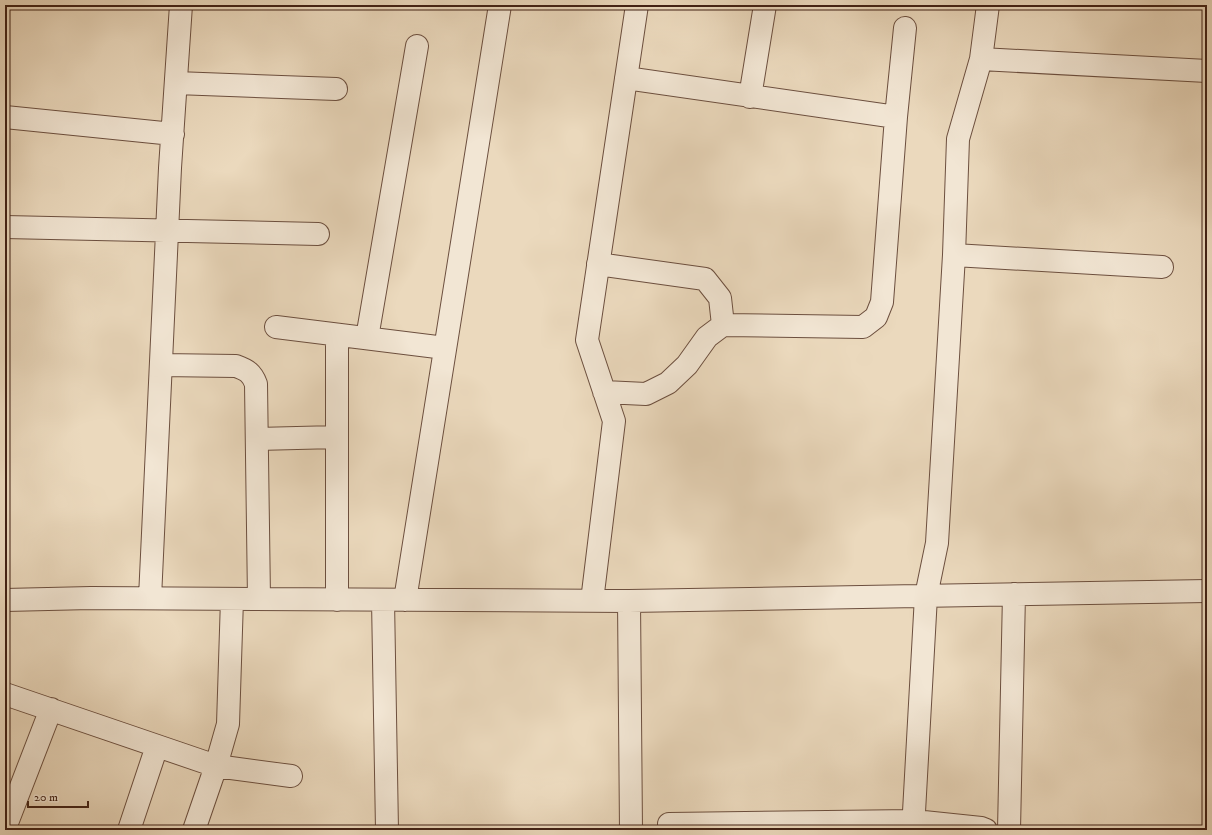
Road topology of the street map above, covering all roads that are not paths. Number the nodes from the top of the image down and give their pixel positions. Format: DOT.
graph roads {
  1 [pos="181,5"];
  2 [pos="500,5"];
  3 [pos="637,5"];
  4 [pos="765,5"];
  5 [pos="988,5"];
  6 [pos="905,28"];
  7 [pos="417,46"];
  8 [pos="981,58"];
  9 [pos="1207,71"];
  10 [pos="626,78"];
  11 [pos="176,83"];
  12 [pos="336,90"];
  13 [pos="750,97"];
  14 [pos="5,117"];
  15 [pos="896,117"];
  16 [pos="172,134"];
  17 [pos="5,227"];
  18 [pos="167,231"];
  19 [pos="318,234"];
  20 [pos="954,255"];
  21 [pos="598,264"];
  22 [pos="1162,267"];
  23 [pos="723,325"];
  24 [pos="276,327"];
  25 [pos="337,335"];
  26 [pos="367,338"];
  27 [pos="445,348"];
  28 [pos="161,365"];
  29 [pos="604,392"];
  30 [pos="337,437"];
  31 [pos="257,439"];
  32 [pos="1207,591"];
  33 [pos="1014,594"];
  34 [pos="926,596"];
  35 [pos="150,598"];
  36 [pos="232,599"];
  37 [pos="259,599"];
  38 [pos="5,600"];
  39 [pos="337,600"];
  40 [pos="383,600"];
  41 [pos="405,600"];
  42 [pos="592,601"];
  43 [pos="629,601"];
  44 [pos="5,694"];
  45 [pos="51,709"];
  46 [pos="157,746"];
  47 [pos="216,766"];
  48 [pos="291,776"];
  49 [pos="669,824"];
  50 [pos="913,826"];
  51 [pos="5,828"];
  52 [pos="129,830"];
  53 [pos="194,830"];
  54 [pos="387,830"];
  55 [pos="631,830"];
  56 [pos="986,830"];
  57 [pos="1009,830"];
  1 -- 11 [label="street"];
  2 -- 27 [label="street"];
  3 -- 10 [label="street"];
  4 -- 13 [label="street"];
  5 -- 8 [label="street"];
  6 -- 15 [label="street"];
  7 -- 26 [label="street"];
  8 -- 9 [label="street"];
  8 -- 20 [label="street"];
  10 -- 13 [label="street"];
  10 -- 21 [label="street"];
  11 -- 12 [label="street"];
  11 -- 16 [label="street"];
  13 -- 15 [label="street"];
  14 -- 16 [label="street"];
  15 -- 23 [label="street"];
  16 -- 18 [label="street"];
  17 -- 18 [label="street"];
  18 -- 19 [label="street"];
  18 -- 28 [label="street"];
  20 -- 22 [label="street"];
  20 -- 34 [label="street"];
  21 -- 23 [label="street"];
  21 -- 29 [label="street"];
  23 -- 29 [label="street"];
  24 -- 25 [label="street"];
  25 -- 26 [label="street"];
  25 -- 30 [label="street"];
  26 -- 27 [label="street"];
  27 -- 41 [label="street"];
  28 -- 31 [label="street"];
  28 -- 35 [label="street"];
  29 -- 42 [label="street"];
  30 -- 31 [label="street"];
  30 -- 39 [label="street"];
  31 -- 37 [label="street"];
  32 -- 33 [label="street"];
  33 -- 34 [label="street"];
  33 -- 57 [label="street"];
  34 -- 43 [label="street"];
  34 -- 50 [label="street"];
  35 -- 36 [label="street"];
  35 -- 38 [label="street"];
  36 -- 37 [label="street"];
  36 -- 47 [label="street"];
  37 -- 39 [label="street"];
  39 -- 40 [label="street"];
  40 -- 41 [label="street"];
  40 -- 54 [label="street"];
  41 -- 42 [label="street"];
  42 -- 43 [label="street"];
  43 -- 55 [label="street"];
  44 -- 45 [label="street"];
  45 -- 46 [label="street"];
  45 -- 51 [label="street"];
  46 -- 47 [label="street"];
  46 -- 52 [label="street"];
  47 -- 48 [label="street"];
  47 -- 53 [label="street"];
  49 -- 50 [label="street"];
  50 -- 56 [label="street"];
}
